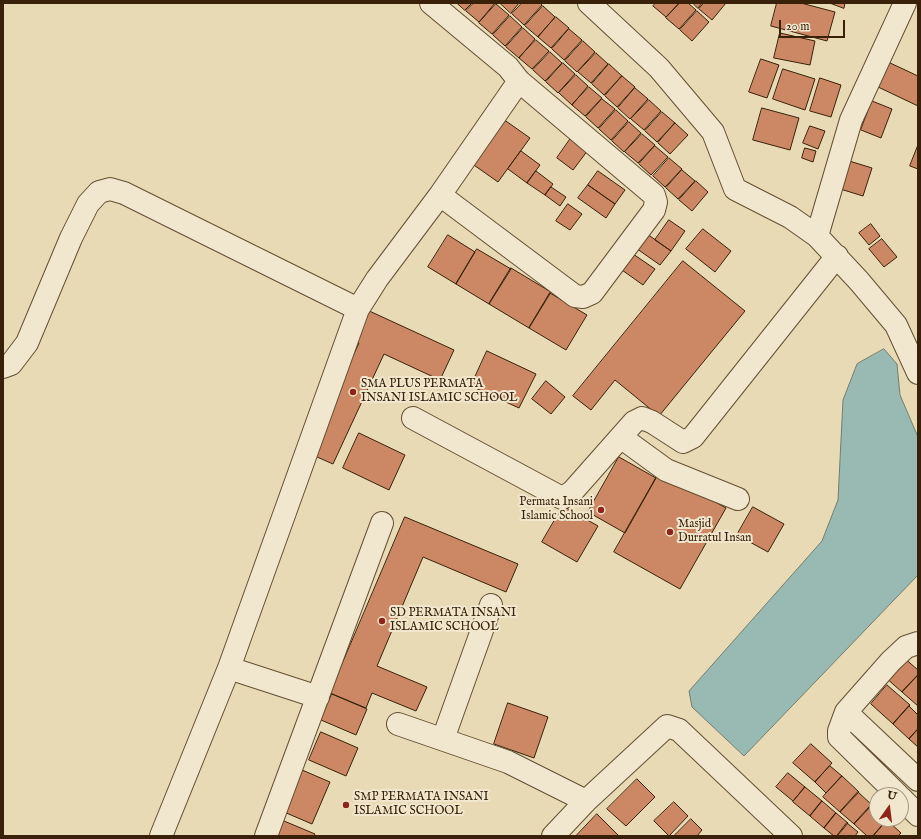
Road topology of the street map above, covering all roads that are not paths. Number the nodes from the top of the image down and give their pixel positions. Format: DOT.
graph roads {
  1 [pos="431,3"];
  2 [pos="589,3"];
  3 [pos="905,3"];
  4 [pos="519,81"];
  5 [pos="440,195"];
  6 [pos="818,236"];
  7 [pos="837,256"];
  8 [pos="358,309"];
  9 [pos="3,367"];
  10 [pos="918,373"];
  11 [pos="413,418"];
  12 [pos="622,438"];
  13 [pos="738,500"];
  14 [pos="382,523"];
  15 [pos="491,606"];
  16 [pos="918,643"];
  17 [pos="229,668"];
  18 [pos="318,697"];
  19 [pos="846,712"];
  20 [pos="398,724"];
  21 [pos="442,739"];
  22 [pos="918,780"];
  23 [pos="890,787"];
  24 [pos="586,801"];
  25 [pos="909,806"];
  26 [pos="918,815"];
  27 [pos="161,836"];
  28 [pos="266,836"];
  29 [pos="553,836"];
  30 [pos="791,836"];
  1 -- 4 [label="street"];
  2 -- 6 [label="street"];
  3 -- 6 [label="street"];
  4 -- 5 [label="street"];
  4 -- 5 [label="street"];
  5 -- 8 [label="street"];
  6 -- 7 [label="street"];
  7 -- 10 [label="street"];
  7 -- 12 [label="street"];
  8 -- 9 [label="street"];
  8 -- 17 [label="street"];
  11 -- 12 [label="street"];
  12 -- 13 [label="street"];
  14 -- 18 [label="street"];
  15 -- 21 [label="street"];
  16 -- 19 [label="street"];
  17 -- 18 [label="street"];
  17 -- 27 [label="street"];
  18 -- 28 [label="street"];
  19 -- 22 [label="street"];
  19 -- 23 [label="street"];
  20 -- 21 [label="street"];
  21 -- 24 [label="street"];
  24 -- 29 [label="street"];
  24 -- 30 [label="street"];
  25 -- 26 [label="street"];
}
